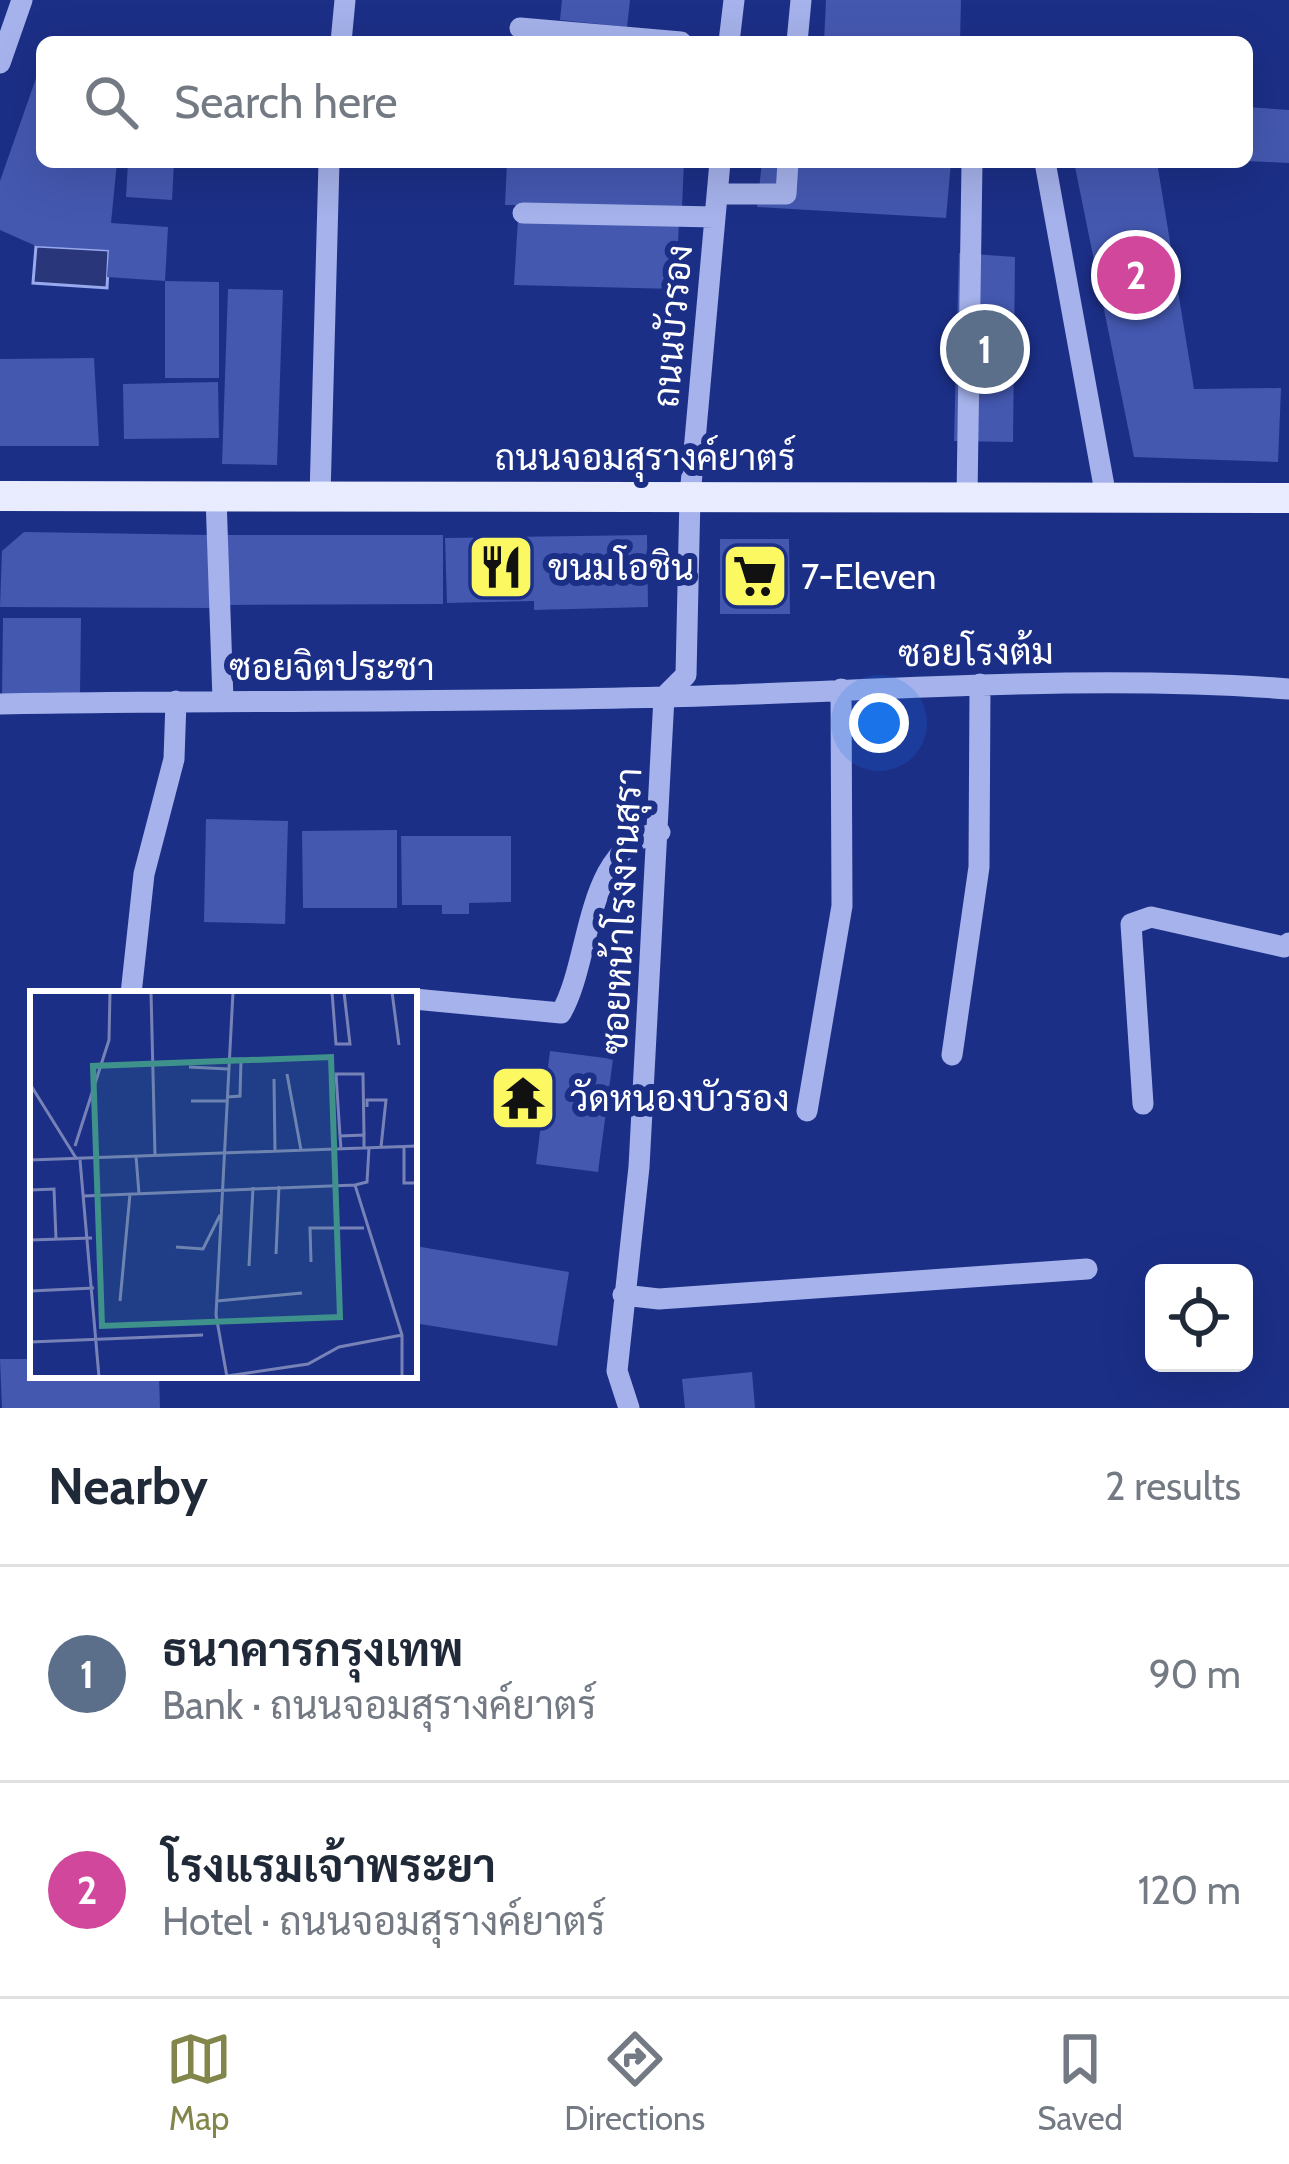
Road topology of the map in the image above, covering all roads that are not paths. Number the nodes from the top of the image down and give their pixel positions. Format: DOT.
graph roads {
  1 [pos="22,0"];
  2 [pos="345,0"];
  3 [pos="734,0"];
  4 [pos="801,0"];
  5 [pos="520,28"];
  6 [pos="342,36"];
  7 [pos="611,36"];
  8 [pos="730,36"];
  9 [pos="798,36"];
  10 [pos="0,63"];
  11 [pos="329,168"];
  12 [pos="719,168"];
  13 [pos="788,168"];
  14 [pos="972,168"];
  15 [pos="1046,168"];
  16 [pos="716,205"];
  17 [pos="523,213"];
  18 [pos="0,496"];
  19 [pos="320,496"];
  20 [pos="689,496"];
  21 [pos="967,496"];
  22 [pos="216,497"];
  23 [pos="1106,497"];
  24 [pos="1289,498"];
  25 [pos="980,684"];
  26 [pos="841,689"];
  27 [pos="1289,689"];
  28 [pos="664,697"];
  29 [pos="176,700"];
  30 [pos="223,700"];
  31 [pos="0,704"];
  32 [pos="660,832"];
  33 [pos="1289,943"];
  34 [pos="131,991"];
  35 [pos="417,999"];
  36 [pos="952,1055"];
  37 [pos="1143,1104"];
  38 [pos="807,1111"];
  39 [pos="1087,1268"];
  40 [pos="623,1295"];
  41 [pos="629,1408"];
  1 -- 10 [label="street"];
  2 -- 6 [label="street"];
  3 -- 8 [label="street"];
  4 -- 9 [label="street"];
  5 -- 7 [label="street"];
  11 -- 19 [label="street"];
  12 -- 16 [label="street, ถนนบัวรอง"];
  13 -- 16 [label="street"];
  14 -- 21 [label="street"];
  15 -- 23 [label="street"];
  16 -- 17 [label="street"];
  16 -- 20 [label="street, ถนนบัวรอง"];
  18 -- 22 [label="main road, ถนนจอมสุรางค์ยาตร์"];
  19 -- 20 [label="main road, ถนนจอมสุรางค์ยาตร์"];
  19 -- 22 [label="main road, ถนนจอมสุรางค์ยาตร์"];
  20 -- 21 [label="main road, ถนนจอมสุรางค์ยาตร์"];
  20 -- 28 [label="street, ซอยหน้าโรงงานสุรา"];
  21 -- 23 [label="main road, ถนนจอมสุรางค์ยาตร์"];
  22 -- 30 [label="street"];
  23 -- 24 [label="main road, ถนนจอมสุรางค์ยาตร์"];
  25 -- 26 [label="street, ซอยโรงต้ม"];
  25 -- 27 [label="street, ซอยโรงต้ม"];
  25 -- 36 [label="street"];
  26 -- 28 [label="street, ซอยโรงต้ม"];
  26 -- 38 [label="street"];
  28 -- 30 [label="street, ซอยจิตประชา"];
  28 -- 32 [label="street, ซอยหน้าโรงงานสุรา"];
  29 -- 30 [label="street, ซอยจิตประชา"];
  29 -- 31 [label="street, ซอยจิตประชา"];
  29 -- 34 [label="street"];
  32 -- 35 [label="street"];
  32 -- 40 [label="street, ซอยหน้าโรงงานสุรา"];
  33 -- 37 [label="street"];
  39 -- 40 [label="street"];
  40 -- 41 [label="street, ซอยหน้าโรงงานสุรา"];
}
